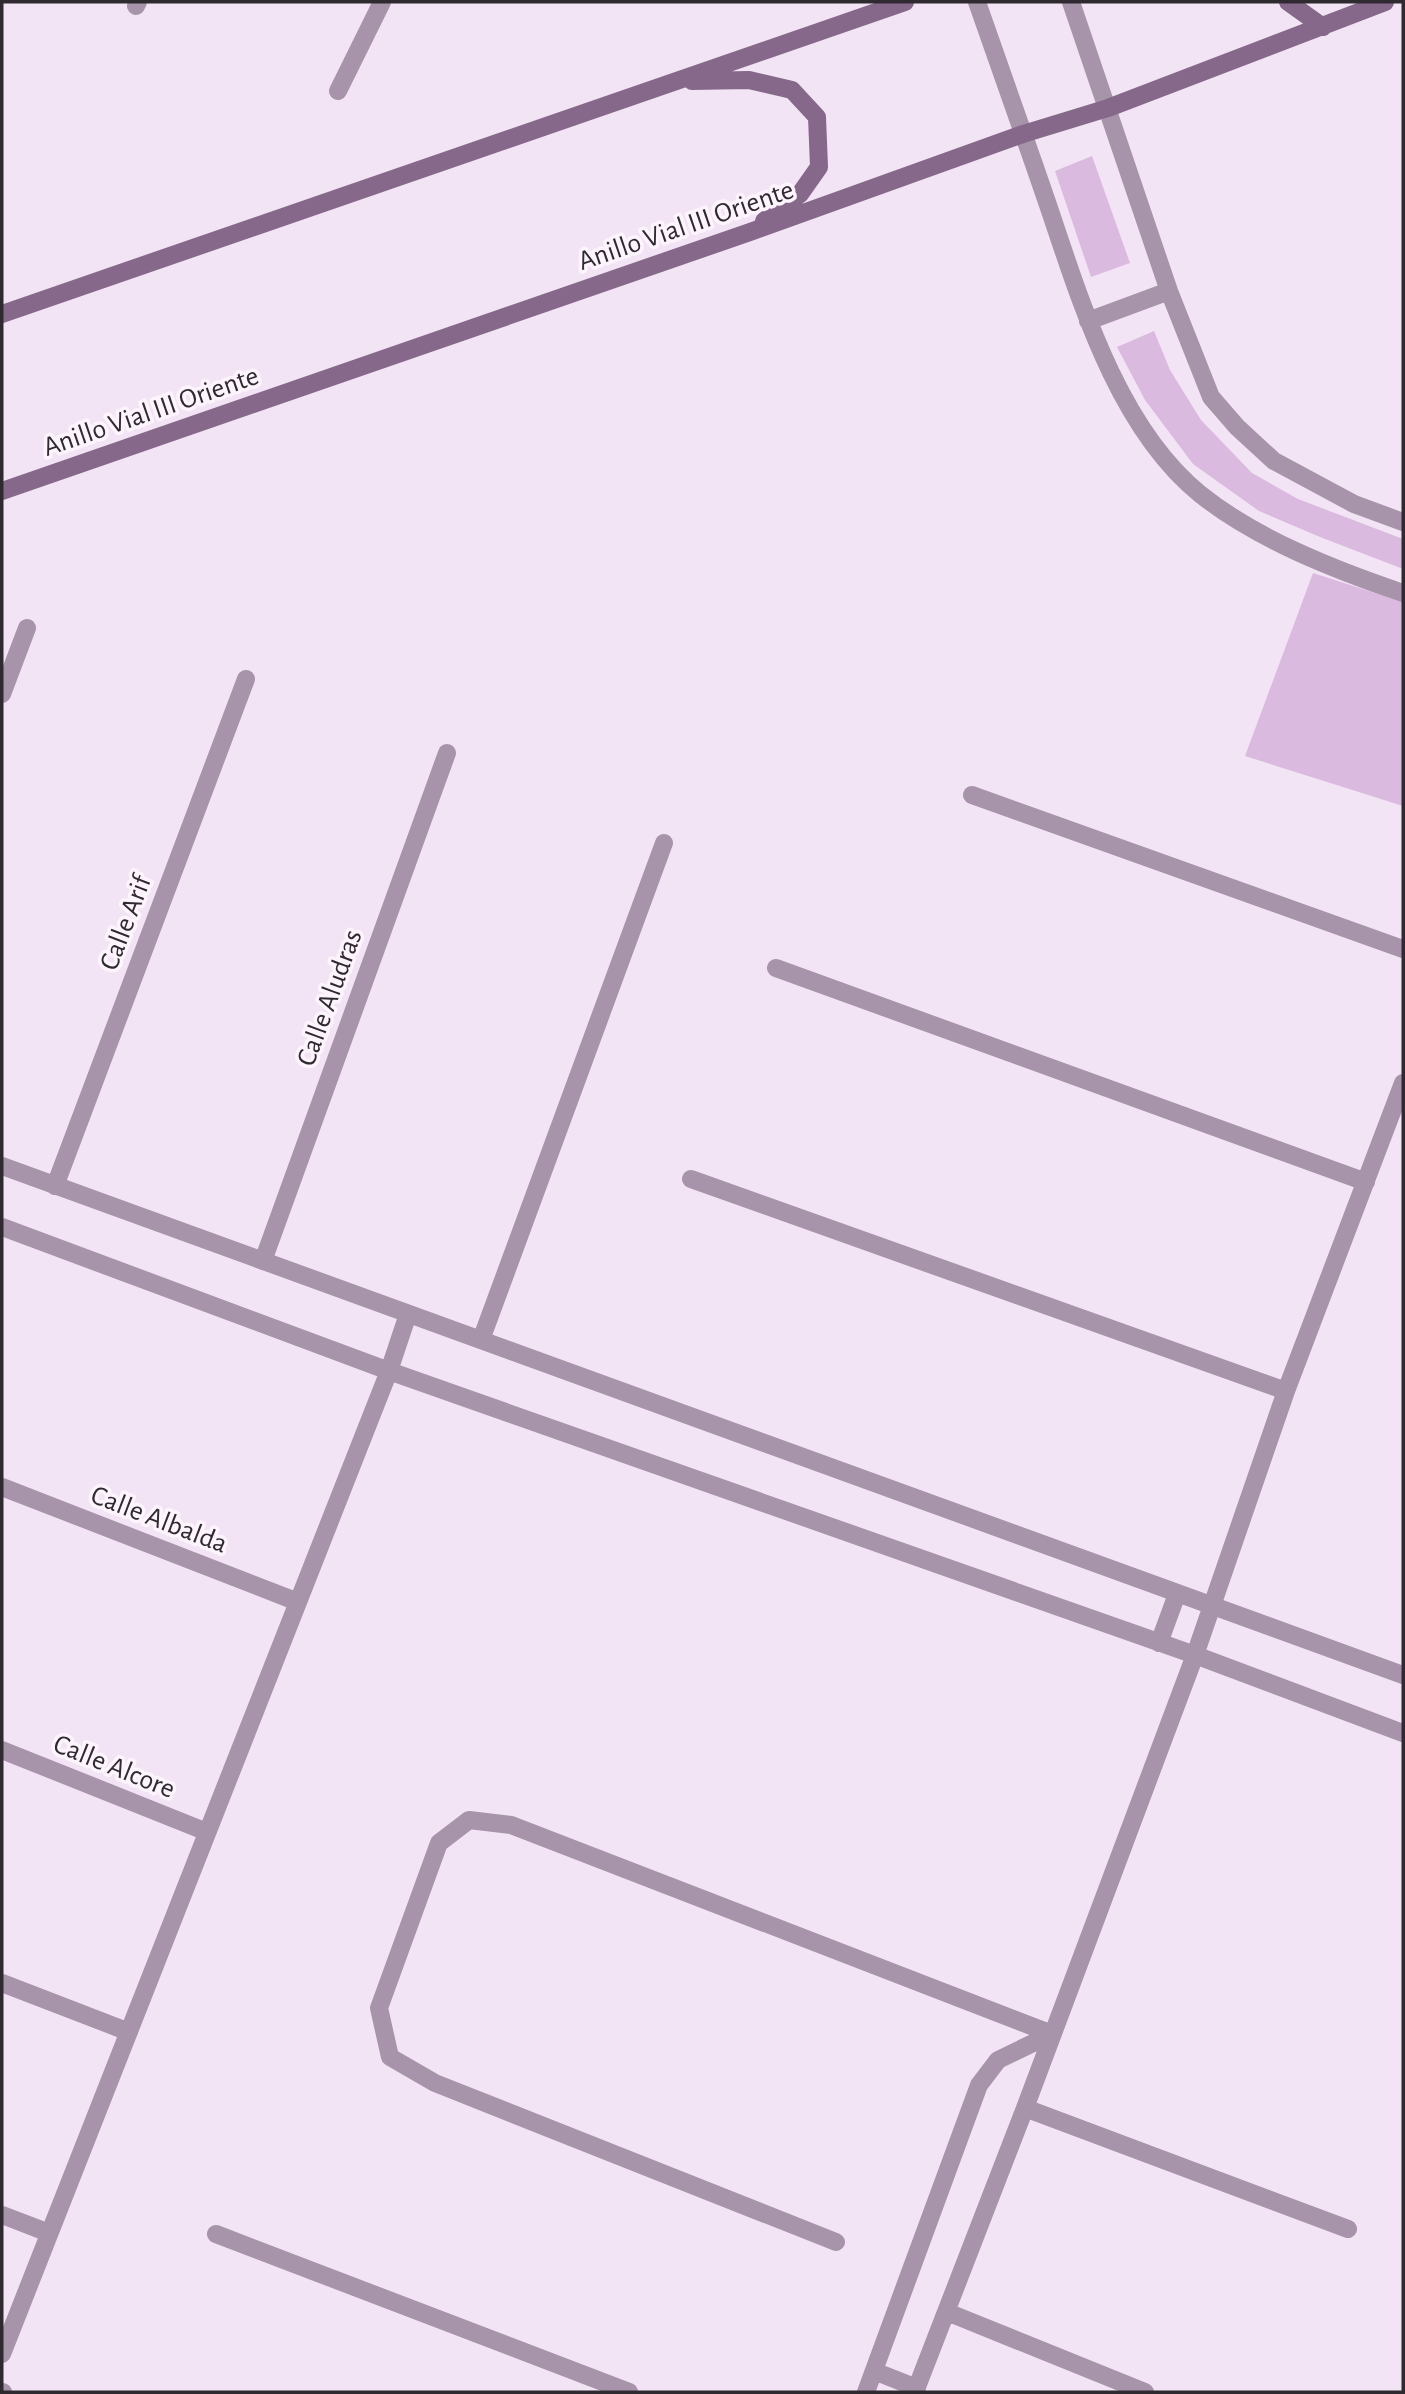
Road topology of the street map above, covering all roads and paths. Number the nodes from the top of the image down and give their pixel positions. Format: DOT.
graph roads {
  1 [pos="382,2"];
  2 [pos="905,2"];
  3 [pos="977,2"];
  4 [pos="1072,2"];
  5 [pos="1288,2"];
  6 [pos="1385,2"];
  7 [pos="1323,27"];
  8 [pos="677,81"];
  9 [pos="338,91"];
  10 [pos="1108,108"];
  11 [pos="1023,134"];
  12 [pos="750,232"];
  13 [pos="1168,291"];
  14 [pos="2,314"];
  15 [pos="1088,321"];
  16 [pos="2,491"];
  17 [pos="1403,522"];
  18 [pos="1403,593"];
  19 [pos="27,628"];
  20 [pos="246,679"];
  21 [pos="2,694"];
  22 [pos="447,753"];
  23 [pos="972,795"];
  24 [pos="664,843"];
  25 [pos="1403,949"];
  26 [pos="776,968"];
  27 [pos="1403,1083"];
  28 [pos="2,1166"];
  29 [pos="691,1179"];
  30 [pos="1366,1182"];
  31 [pos="55,1186"];
  32 [pos="2,1227"];
  33 [pos="263,1261"];
  34 [pos="408,1314"];
  35 [pos="481,1340"];
  36 [pos="389,1371"];
  37 [pos="1286,1391"];
  38 [pos="2,1487"];
  39 [pos="1177,1594"];
  40 [pos="298,1602"];
  41 [pos="1211,1607"];
  42 [pos="1159,1643"];
  43 [pos="1195,1655"];
  44 [pos="1403,1675"];
  45 [pos="1403,1733"];
  46 [pos="2,1750"];
  47 [pos="207,1832"];
  48 [pos="2,1983"];
  49 [pos="129,2032"];
  50 [pos="1052,2034"];
  51 [pos="1025,2108"];
  52 [pos="2,2214"];
  53 [pos="1348,2229"];
  54 [pos="49,2233"];
  55 [pos="216,2234"];
  56 [pos="836,2242"];
  57 [pos="947,2312"];
  58 [pos="2,2354"];
  59 [pos="874,2371"];
  60 [pos="916,2390"];
  61 [pos="629,2392"];
  62 [pos="866,2392"];
  63 [pos="1145,2392"];
  1 -- 9 [label="street"];
  2 -- 8 [label="main road"];
  3 -- 11 [label="street"];
  4 -- 10 [label="street"];
  5 -- 7 [label="main road"];
  6 -- 7 [label="main road, Anillo Vial III Oriente"];
  7 -- 10 [label="main road, Anillo Vial III Oriente"];
  8 -- 12 [label="main road"];
  8 -- 14 [label="main road"];
  10 -- 11 [label="main road, Anillo Vial III Oriente"];
  10 -- 13 [label="street"];
  11 -- 12 [label="main road, Anillo Vial III Oriente"];
  11 -- 15 [label="street"];
  12 -- 16 [label="main road, Anillo Vial III Oriente"];
  13 -- 15 [label="street"];
  13 -- 17 [label="street"];
  15 -- 18 [label="street"];
  19 -- 21 [label="street"];
  20 -- 31 [label="street, Calle Arif"];
  22 -- 33 [label="street, Calle Aludras"];
  23 -- 25 [label="street"];
  24 -- 35 [label="street"];
  26 -- 30 [label="street"];
  27 -- 30 [label="street"];
  28 -- 31 [label="street"];
  29 -- 37 [label="street"];
  30 -- 37 [label="street"];
  31 -- 33 [label="street"];
  32 -- 36 [label="street"];
  33 -- 34 [label="street"];
  34 -- 35 [label="street"];
  34 -- 36 [label="street"];
  35 -- 39 [label="street"];
  36 -- 40 [label="street"];
  36 -- 42 [label="street"];
  37 -- 41 [label="street"];
  38 -- 40 [label="street, Calle Albalda"];
  39 -- 41 [label="street"];
  39 -- 42 [label="street"];
  40 -- 47 [label="street"];
  41 -- 43 [label="street"];
  41 -- 44 [label="street"];
  42 -- 43 [label="street"];
  43 -- 45 [label="street"];
  43 -- 50 [label="street"];
  46 -- 47 [label="street, Calle Alcore"];
  47 -- 49 [label="street"];
  48 -- 49 [label="street"];
  49 -- 54 [label="street"];
  50 -- 51 [label="street"];
  50 -- 56 [label="street"];
  50 -- 59 [label="street"];
  51 -- 53 [label="street"];
  51 -- 57 [label="street"];
  52 -- 54 [label="street"];
  54 -- 58 [label="street"];
  55 -- 61 [label="street"];
  57 -- 60 [label="street"];
  57 -- 63 [label="street"];
  59 -- 60 [label="street"];
  59 -- 62 [label="street"];
}
